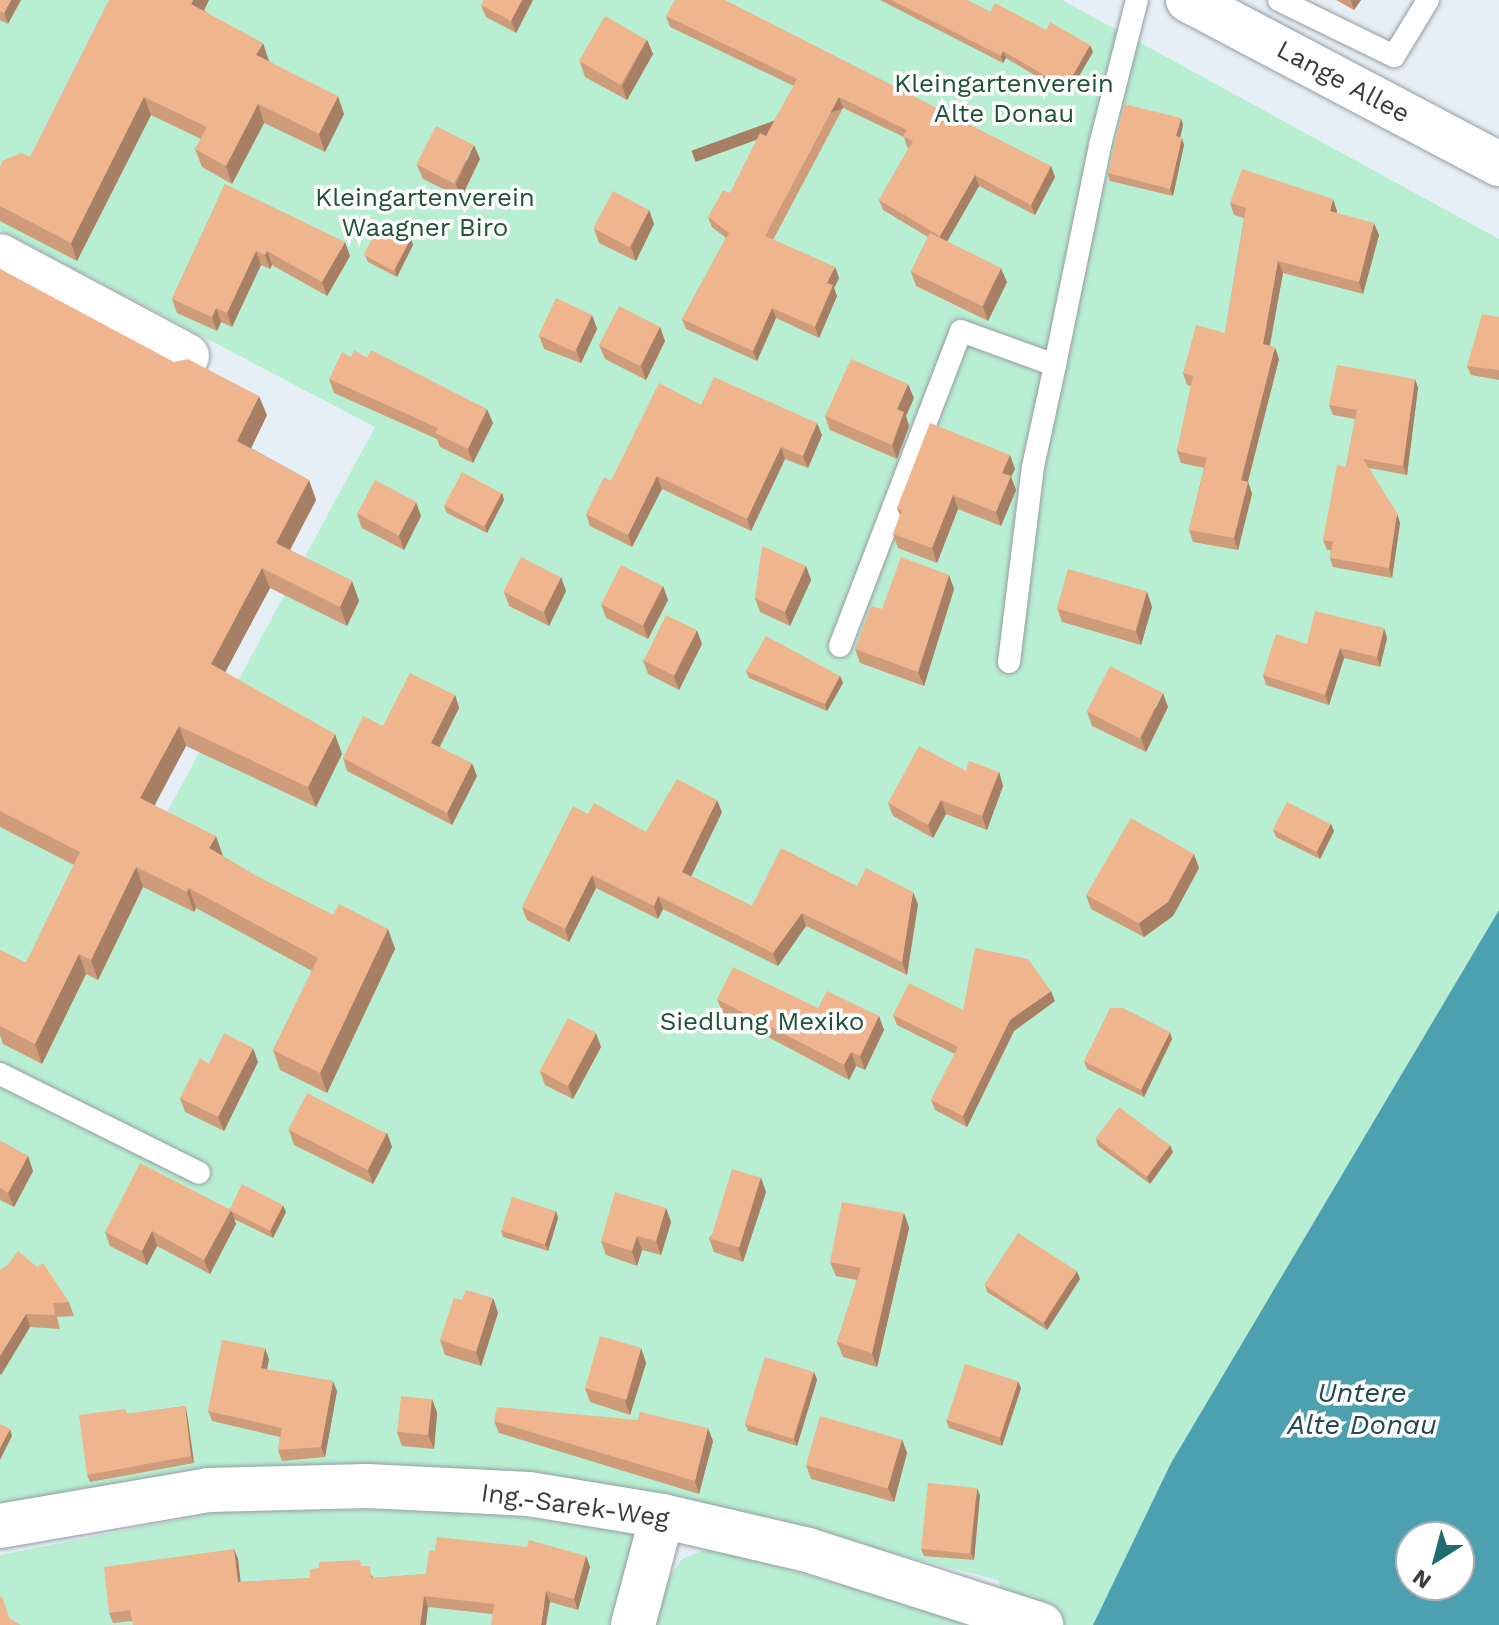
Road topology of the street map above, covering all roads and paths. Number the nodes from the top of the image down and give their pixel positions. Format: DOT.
graph roads {
  1 [pos="1137,0"];
  2 [pos="1188,0"];
  3 [pos="1279,0"];
  4 [pos="1428,0"];
  5 [pos="1499,164"];
  6 [pos="0,256"];
  7 [pos="187,356"];
  8 [pos="1055,365"];
  9 [pos="840,646"];
  10 [pos="1009,662"];
  11 [pos="0,1074"];
  12 [pos="199,1173"];
  13 [pos="662,1516"];
  14 [pos="0,1526"];
  15 [pos="633,1625"];
  16 [pos="1041,1625"];
  1 -- 8 [label="lane"];
  2 -- 5 [label="street, Lange Allee"];
  3 -- 4 [label="lane"];
  6 -- 7 [label="street"];
  8 -- 9 [label="lane"];
  8 -- 10 [label="lane"];
  11 -- 12 [label="lane"];
  13 -- 14 [label="street, Ing.-Sarek-Weg"];
  13 -- 15 [label="street"];
  13 -- 16 [label="street, Ing.-Sarek-Weg"];
}
